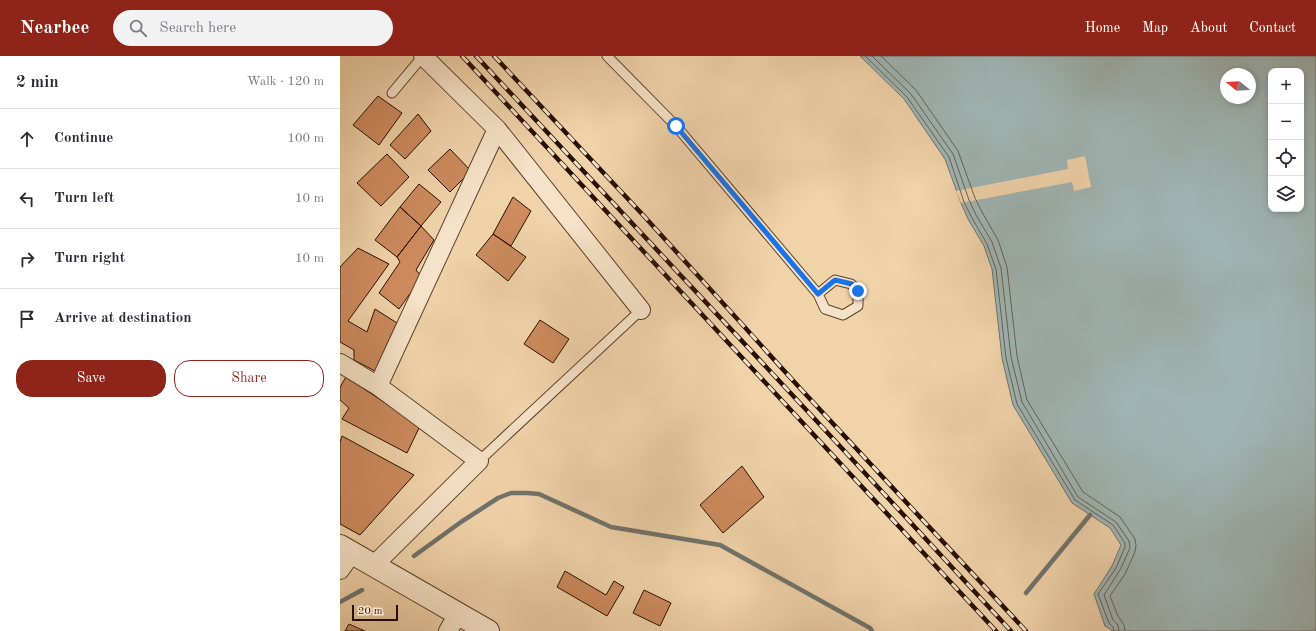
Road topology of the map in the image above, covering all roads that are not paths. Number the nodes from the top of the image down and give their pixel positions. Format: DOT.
graph roads {
  1 [pos="423,56"];
  2 [pos="607,56"];
  3 [pos="392,93"];
  4 [pos="497,129"];
  5 [pos="818,294"];
  6 [pos="641,310"];
  7 [pos="340,363"];
  8 [pos="378,386"];
  9 [pos="479,461"];
  10 [pos="346,549"];
  11 [pos="374,565"];
  12 [pos="340,570"];
  13 [pos="453,622"];
  14 [pos="488,631"];
  1 -- 3 [label="lane"];
  1 -- 4 [label="street"];
  2 -- 5 [label="lane"];
  4 -- 6 [label="street"];
  4 -- 8 [label="street"];
  5 -- 5 [label="lane"];
  6 -- 9 [label="lane"];
  7 -- 8 [label="street"];
  8 -- 9 [label="street"];
  9 -- 11 [label="street"];
  10 -- 11 [label="street"];
  10 -- 12 [label="street"];
  11 -- 13 [label="street"];
  13 -- 14 [label="street"];
}
